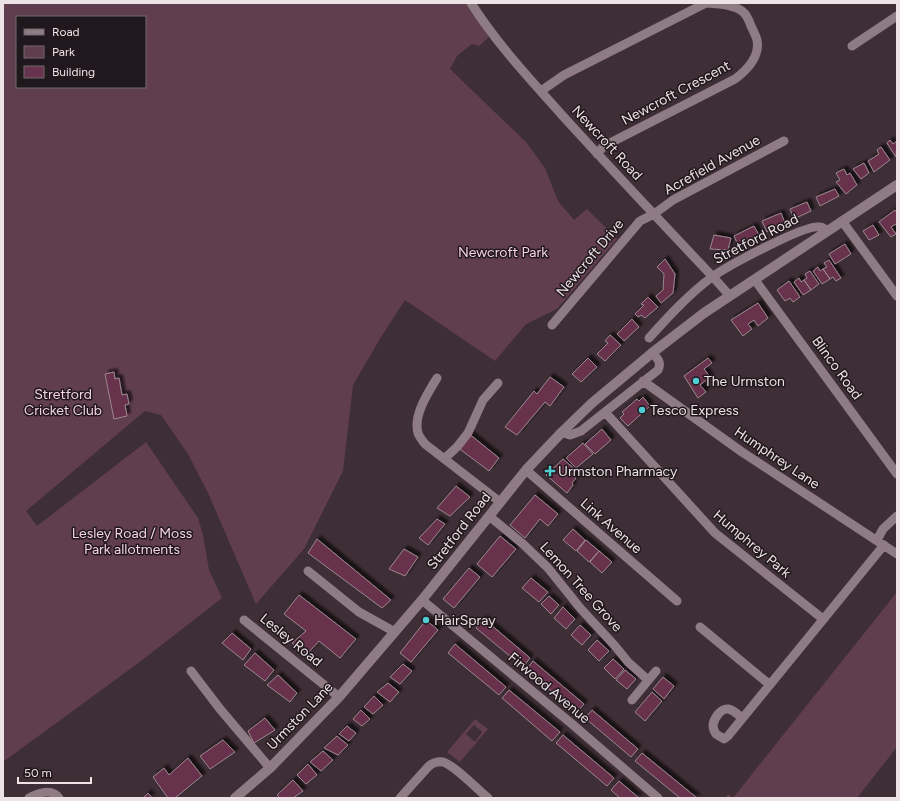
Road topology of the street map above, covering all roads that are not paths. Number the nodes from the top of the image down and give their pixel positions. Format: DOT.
graph roads {
  1 [pos="471,3"];
  2 [pos="897,16"];
  3 [pos="852,46"];
  4 [pos="541,91"];
  5 [pos="784,141"];
  6 [pos="597,154"];
  7 [pos="897,185"];
  8 [pos="654,214"];
  9 [pos="842,221"];
  10 [pos="827,231"];
  11 [pos="713,277"];
  12 [pos="755,280"];
  13 [pos="730,296"];
  14 [pos="897,296"];
  15 [pos="552,325"];
  16 [pos="648,338"];
  17 [pos="652,353"];
  18 [pos="437,378"];
  19 [pos="643,381"];
  20 [pos="498,384"];
  21 [pos="606,412"];
  22 [pos="562,432"];
  23 [pos="444,459"];
  24 [pos="526,470"];
  25 [pos="897,474"];
  26 [pos="500,502"];
  27 [pos="489,516"];
  28 [pos="897,516"];
  29 [pos="880,543"];
  30 [pos="897,554"];
  31 [pos="308,571"];
  32 [pos="422,600"];
  33 [pos="678,601"];
  34 [pos="823,619"];
  35 [pos="244,620"];
  36 [pos="700,627"];
  37 [pos="395,632"];
  38 [pos="381,649"];
  39 [pos="191,671"];
  40 [pos="656,671"];
  41 [pos="648,680"];
  42 [pos="770,685"];
  43 [pos="339,697"];
  44 [pos="632,700"];
  45 [pos="742,718"];
  46 [pos="270,768"];
  47 [pos="29,798"];
  48 [pos="59,798"];
  49 [pos="235,798"];
  50 [pos="400,798"];
  51 [pos="488,798"];
  52 [pos="658,798"];
  1 -- 4 [label="street, Newcroft Road"];
  2 -- 3 [label="street"];
  4 -- 6 [label="street, Newcroft Road"];
  4 -- 6 [label="street, Newcroft Crescent"];
  5 -- 8 [label="street, Acrefield Avenue"];
  6 -- 8 [label="street, Newcroft Road"];
  7 -- 9 [label="main road, Stretford Road"];
  8 -- 11 [label="street, Newcroft Road"];
  8 -- 15 [label="street, Newcroft Drive"];
  9 -- 10 [label="main road, Stretford Road"];
  9 -- 14 [label="street"];
  10 -- 11 [label="street, Stretford Road"];
  10 -- 12 [label="main road, Stretford Road"];
  11 -- 13 [label="street, Newcroft Road"];
  11 -- 16 [label="street, Stretford Road"];
  12 -- 13 [label="main road, Stretford Road"];
  12 -- 25 [label="street, Blinco Road"];
  13 -- 17 [label="main road, Stretford Road"];
  17 -- 19 [label="street"];
  17 -- 22 [label="main road, Stretford Road"];
  18 -- 23 [label="street"];
  19 -- 21 [label="street"];
  19 -- 29 [label="street, Humphrey Lane"];
  20 -- 23 [label="street"];
  21 -- 22 [label="street"];
  21 -- 34 [label="street, Humphrey Park"];
  22 -- 24 [label="main road, Stretford Road"];
  23 -- 26 [label="street"];
  24 -- 26 [label="main road, Stretford Road"];
  24 -- 33 [label="street, Link Avenue"];
  26 -- 27 [label="main road, Stretford Road"];
  27 -- 32 [label="main road, Stretford Road"];
  27 -- 41 [label="street, Lemon Tree Grove"];
  28 -- 29 [label="street"];
  29 -- 30 [label="street, Humphrey Lane"];
  29 -- 34 [label="street"];
  31 -- 37 [label="street"];
  32 -- 37 [label="main road, Stretford Road"];
  32 -- 52 [label="street, Firwood Avenue"];
  34 -- 42 [label="street"];
  35 -- 43 [label="street, Lesley Road"];
  36 -- 42 [label="street"];
  37 -- 38 [label="main road, Stretford Road"];
  38 -- 43 [label="main road, Urmston Lane"];
  39 -- 46 [label="street"];
  40 -- 41 [label="street"];
  41 -- 44 [label="street"];
  42 -- 45 [label="street"];
  43 -- 46 [label="main road, Urmston Lane"];
  46 -- 49 [label="main road, Urmston Lane"];
  47 -- 48 [label="street"];
  50 -- 51 [label="street"];
}
